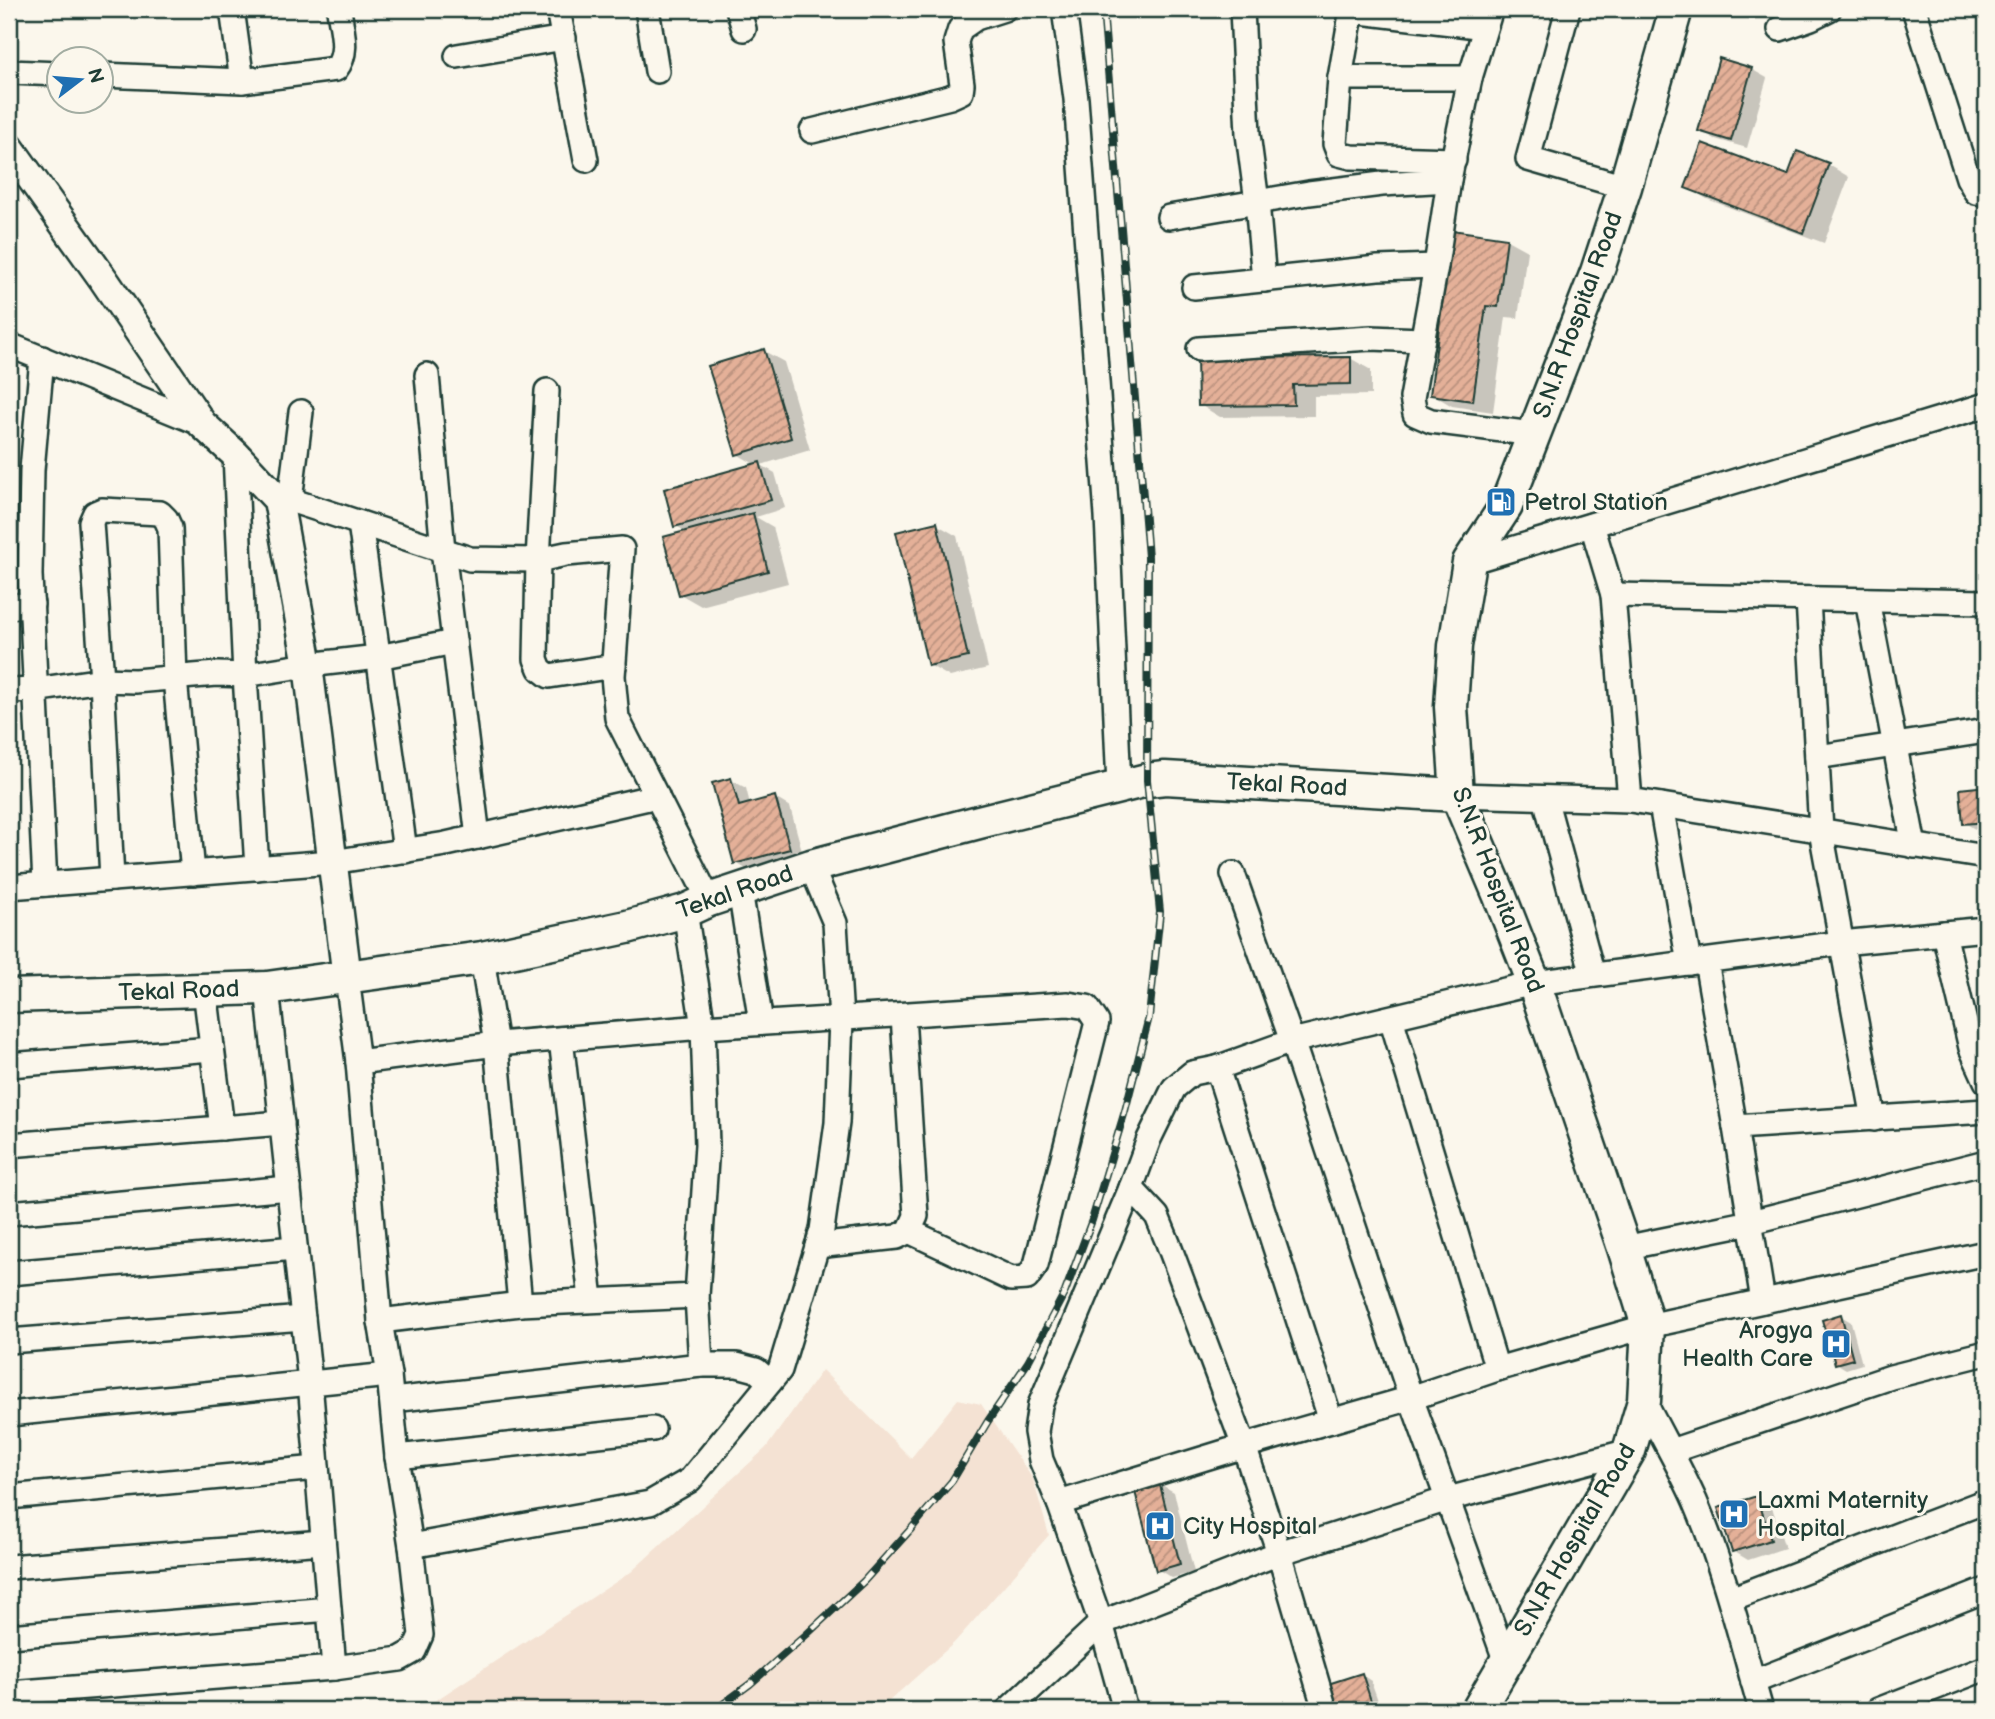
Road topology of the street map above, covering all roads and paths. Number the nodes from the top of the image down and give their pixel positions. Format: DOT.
graph roads {
  1 [pos="232,9"];
  2 [pos="339,9"];
  3 [pos="558,9"];
  4 [pos="647,9"];
  5 [pos="1004,9"];
  6 [pos="1065,9"];
  7 [pos="1241,9"];
  8 [pos="1568,9"];
  9 [pos="1676,9"];
  10 [pos="1829,9"];
  11 [pos="1914,9"];
  12 [pos="1352,10"];
  13 [pos="1488,18"];
  14 [pos="1780,29"];
  15 [pos="564,38"];
  16 [pos="457,56"];
  17 [pos="657,71"];
  18 [pos="9,72"];
  19 [pos="46,73"];
  20 [pos="116,76"];
  21 [pos="1340,78"];
  22 [pos="1470,78"];
  23 [pos="242,81"];
  24 [pos="812,131"];
  25 [pos="9,147"];
  26 [pos="586,160"];
  27 [pos="1451,170"];
  28 [pos="1625,187"];
  29 [pos="1986,193"];
  30 [pos="1257,202"];
  31 [pos="1169,217"];
  32 [pos="1436,266"];
  33 [pos="1264,280"];
  34 [pos="1194,287"];
  35 [pos="1422,340"];
  36 [pos="9,345"];
  37 [pos="1199,349"];
  38 [pos="42,358"];
  39 [pos="427,375"];
  40 [pos="547,391"];
  41 [pos="1986,405"];
  42 [pos="301,412"];
  43 [pos="202,424"];
  44 [pos="1534,434"];
  45 [pos="235,454"];
  46 [pos="284,500"];
  47 [pos="360,523"];
  48 [pos="1592,525"];
  49 [pos="443,550"];
  50 [pos="538,560"];
  51 [pos="1469,562"];
  52 [pos="1613,595"];
  53 [pos="1808,598"];
  54 [pos="1867,600"];
  55 [pos="1986,602"];
  56 [pos="32,604"];
  57 [pos="9,607"];
  58 [pos="454,642"];
  59 [pos="378,657"];
  60 [pos="307,665"];
  61 [pos="614,666"];
  62 [pos="245,675"];
  63 [pos="175,678"];
  64 [pos="102,680"];
  65 [pos="36,690"];
  66 [pos="9,691"];
  67 [pos="1986,731"];
  68 [pos="1895,744"];
  69 [pos="1817,757"];
  70 [pos="1119,786"];
  71 [pos="1457,795"];
  72 [pos="657,796"];
  73 [pos="1545,797"];
  74 [pos="1630,800"];
  75 [pos="1661,805"];
  76 [pos="1821,831"];
  77 [pos="478,837"];
  78 [pos="1914,846"];
  79 [pos="404,851"];
  80 [pos="1986,857"];
  81 [pos="332,862"];
  82 [pos="811,866"];
  83 [pos="257,868"];
  84 [pos="193,873"];
  85 [pos="1233,874"];
  86 [pos="112,879"];
  87 [pos="45,884"];
  88 [pos="9,887"];
  89 [pos="740,890"];
  90 [pos="697,905"];
  91 [pos="1986,929"];
  92 [pos="1944,933"];
  93 [pos="1841,943"];
  94 [pos="482,958"];
  95 [pos="1697,962"];
  96 [pos="1593,975"];
  97 [pos="347,978"];
  98 [pos="1534,983"];
  99 [pos="267,988"];
  100 [pos="205,990"];
  101 [pos="9,996"];
  102 [pos="903,1016"];
  103 [pos="1391,1018"];
  104 [pos="841,1019"];
  105 [pos="761,1023"];
  106 [pos="703,1027"];
  107 [pos="561,1039"];
  108 [pos="1292,1041"];
  109 [pos="496,1044"];
  110 [pos="1979,1046"];
  111 [pos="212,1049"];
  112 [pos="358,1062"];
  113 [pos="9,1065"];
  114 [pos="1217,1068"];
  115 [pos="1986,1081"];
  116 [pos="1986,1111"];
  117 [pos="1874,1119"];
  118 [pos="282,1123"];
  119 [pos="1735,1127"];
  120 [pos="222,1128"];
  121 [pos="9,1145"];
  122 [pos="1986,1162"];
  123 [pos="289,1188"];
  124 [pos="1131,1188"];
  125 [pos="9,1213"];
  126 [pos="1751,1222"];
  127 [pos="909,1231"];
  128 [pos="817,1246"];
  129 [pos="295,1248"];
  130 [pos="1624,1248"];
  131 [pos="1986,1253"];
  132 [pos="9,1273"];
  133 [pos="697,1296"];
  134 [pos="591,1299"];
  135 [pos="1763,1301"];
  136 [pos="520,1304"];
  137 [pos="303,1318"];
  138 [pos="380,1321"];
  139 [pos="1648,1326"];
  140 [pos="9,1341"];
  141 [pos="1986,1353"];
  142 [pos="701,1365"];
  143 [pos="1497,1369"];
  144 [pos="389,1375"];
  145 [pos="310,1382"];
  146 [pos="769,1382"];
  147 [pos="1411,1398"];
  148 [pos="392,1400"];
  149 [pos="1644,1401"];
  150 [pos="9,1414"];
  151 [pos="1331,1421"];
  152 [pos="653,1429"];
  153 [pos="1244,1446"];
  154 [pos="1629,1451"];
  155 [pos="1671,1451"];
  156 [pos="397,1457"];
  157 [pos="317,1468"];
  158 [pos="9,1497"];
  159 [pos="1448,1499"];
  160 [pos="1986,1501"];
  161 [pos="1059,1503"];
  162 [pos="323,1542"];
  163 [pos="411,1546"];
  164 [pos="1279,1553"];
  165 [pos="9,1567"];
  166 [pos="1986,1590"];
  167 [pos="1731,1600"];
  168 [pos="329,1609"];
  169 [pos="1101,1623"];
  170 [pos="9,1636"];
  171 [pos="1506,1661"];
  172 [pos="334,1668"];
  173 [pos="1986,1668"];
  174 [pos="1753,1682"];
  175 [pos="9,1693"];
  176 [pos="1008,1710"];
  177 [pos="1125,1710"];
  178 [pos="1325,1710"];
  179 [pos="1478,1710"];
  180 [pos="1761,1710"];
  181 [pos="1878,1710"];
  1 -- 23 [label="street"];
  2 -- 23 [label="street"];
  3 -- 15 [label="street"];
  4 -- 17 [label="street"];
  5 -- 24 [label="street"];
  6 -- 70 [label="street"];
  7 -- 30 [label="street"];
  8 -- 28 [label="street"];
  9 -- 28 [label="main road, S.N.R Hospital Road"];
  10 -- 14 [label="street"];
  11 -- 29 [label="street"];
  12 -- 13 [label="street"];
  12 -- 21 [label="street"];
  13 -- 22 [label="street"];
  15 -- 16 [label="street"];
  15 -- 26 [label="street"];
  18 -- 19 [label="street"];
  20 -- 23 [label="street"];
  21 -- 22 [label="street"];
  21 -- 27 [label="street"];
  22 -- 27 [label="street"];
  25 -- 43 [label="street"];
  27 -- 30 [label="street"];
  27 -- 32 [label="street"];
  28 -- 44 [label="main road, S.N.R Hospital Road"];
  30 -- 31 [label="street"];
  30 -- 33 [label="street"];
  32 -- 33 [label="street"];
  32 -- 35 [label="street"];
  33 -- 34 [label="street"];
  35 -- 37 [label="street"];
  35 -- 44 [label="street"];
  36 -- 38 [label="street"];
  38 -- 43 [label="street"];
  38 -- 56 [label="street"];
  39 -- 49 [label="street"];
  40 -- 50 [label="street"];
  41 -- 48 [label="street"];
  42 -- 46 [label="street"];
  43 -- 45 [label="street"];
  44 -- 51 [label="main road, S.N.R Hospital Road"];
  45 -- 46 [label="street"];
  45 -- 62 [label="street"];
  46 -- 47 [label="street"];
  46 -- 60 [label="street"];
  47 -- 49 [label="street"];
  47 -- 59 [label="street"];
  48 -- 51 [label="street"];
  48 -- 52 [label="street"];
  49 -- 50 [label="street"];
  49 -- 58 [label="street"];
  50 -- 61 [label="street"];
  50 -- 61 [label="street"];
  51 -- 71 [label="main road, S.N.R Hospital Road"];
  52 -- 53 [label="street"];
  52 -- 74 [label="street"];
  53 -- 54 [label="street"];
  53 -- 69 [label="street"];
  54 -- 55 [label="street"];
  54 -- 68 [label="street"];
  56 -- 57 [label="street"];
  56 -- 65 [label="street"];
  58 -- 59 [label="street"];
  58 -- 77 [label="street"];
  59 -- 60 [label="street"];
  59 -- 79 [label="street"];
  60 -- 62 [label="street"];
  60 -- 81 [label="street"];
  61 -- 72 [label="street"];
  62 -- 63 [label="street"];
  62 -- 83 [label="street"];
  63 -- 64 [label="street"];
  63 -- 64 [label="street"];
  63 -- 84 [label="street"];
  64 -- 65 [label="street"];
  64 -- 86 [label="street"];
  65 -- 66 [label="street"];
  65 -- 87 [label="street"];
  67 -- 68 [label="street"];
  68 -- 69 [label="street"];
  68 -- 78 [label="street"];
  69 -- 76 [label="street"];
  70 -- 71 [label="main road, Tekal Road"];
  70 -- 82 [label="main road, Tekal Road"];
  71 -- 73 [label="street"];
  71 -- 98 [label="main road, S.N.R Hospital Road"];
  72 -- 77 [label="street"];
  72 -- 90 [label="street"];
  73 -- 74 [label="street"];
  73 -- 96 [label="street"];
  74 -- 75 [label="street"];
  75 -- 76 [label="street"];
  75 -- 95 [label="street"];
  76 -- 78 [label="street"];
  76 -- 93 [label="street"];
  77 -- 79 [label="street"];
  78 -- 80 [label="street"];
  79 -- 81 [label="street"];
  81 -- 83 [label="street"];
  81 -- 97 [label="street"];
  82 -- 89 [label="main road, Tekal Road"];
  82 -- 104 [label="street"];
  83 -- 84 [label="street"];
  84 -- 86 [label="street"];
  85 -- 108 [label="street"];
  86 -- 87 [label="street"];
  87 -- 88 [label="street"];
  89 -- 90 [label="main road, Tekal Road"];
  89 -- 105 [label="street"];
  90 -- 94 [label="main road, Tekal Road"];
  90 -- 106 [label="street"];
  91 -- 92 [label="street"];
  92 -- 93 [label="street"];
  92 -- 110 [label="street"];
  93 -- 95 [label="street"];
  93 -- 117 [label="street"];
  94 -- 97 [label="main road, Tekal Road"];
  94 -- 109 [label="street"];
  95 -- 96 [label="street"];
  95 -- 119 [label="street"];
  96 -- 98 [label="street"];
  97 -- 99 [label="main road, Tekal Road"];
  97 -- 112 [label="street"];
  98 -- 103 [label="street"];
  98 -- 130 [label="main road, S.N.R Hospital Road"];
  99 -- 100 [label="main road, Tekal Road"];
  99 -- 118 [label="street"];
  100 -- 101 [label="main road, Tekal Road"];
  100 -- 111 [label="street"];
  102 -- 104 [label="street"];
  102 -- 127 [label="street"];
  102 -- 127 [label="street"];
  103 -- 108 [label="street"];
  103 -- 143 [label="street"];
  104 -- 105 [label="street"];
  104 -- 128 [label="street"];
  105 -- 106 [label="street"];
  106 -- 107 [label="street"];
  106 -- 133 [label="street"];
  107 -- 109 [label="street"];
  107 -- 134 [label="street"];
  108 -- 114 [label="street"];
  108 -- 147 [label="street"];
  109 -- 112 [label="street"];
  109 -- 136 [label="street"];
  110 -- 115 [label="street"];
  111 -- 113 [label="street"];
  111 -- 120 [label="street"];
  112 -- 138 [label="street"];
  114 -- 124 [label="street"];
  114 -- 151 [label="street"];
  116 -- 117 [label="street"];
  117 -- 119 [label="street"];
  118 -- 120 [label="street"];
  118 -- 123 [label="street"];
  119 -- 126 [label="street"];
  120 -- 121 [label="street"];
  122 -- 126 [label="street"];
  123 -- 125 [label="street"];
  123 -- 129 [label="street"];
  124 -- 153 [label="street"];
  124 -- 161 [label="street"];
  126 -- 130 [label="street"];
  126 -- 135 [label="street"];
  127 -- 128 [label="street"];
  128 -- 146 [label="street"];
  129 -- 132 [label="street"];
  129 -- 137 [label="street"];
  130 -- 139 [label="main road, S.N.R Hospital Road"];
  131 -- 135 [label="street"];
  133 -- 134 [label="street"];
  133 -- 142 [label="street"];
  134 -- 136 [label="street"];
  135 -- 139 [label="street"];
  136 -- 138 [label="street"];
  137 -- 140 [label="street"];
  137 -- 145 [label="street"];
  138 -- 144 [label="street"];
  139 -- 143 [label="street"];
  139 -- 149 [label="main road, S.N.R Hospital Road"];
  141 -- 155 [label="street"];
  142 -- 146 [label="street"];
  142 -- 148 [label="street"];
  143 -- 147 [label="street"];
  144 -- 145 [label="street"];
  144 -- 148 [label="street"];
  145 -- 150 [label="street"];
  145 -- 157 [label="street"];
  146 -- 163 [label="street"];
  147 -- 151 [label="street"];
  147 -- 159 [label="street"];
  148 -- 156 [label="street"];
  149 -- 154 [label="main road, S.N.R Hospital Road"];
  149 -- 155 [label="street"];
  151 -- 153 [label="street"];
  152 -- 156 [label="street"];
  153 -- 161 [label="street"];
  153 -- 164 [label="street"];
  154 -- 159 [label="street"];
  154 -- 171 [label="main road, S.N.R Hospital Road"];
  155 -- 167 [label="street"];
  156 -- 163 [label="street"];
  157 -- 158 [label="street"];
  157 -- 162 [label="street"];
  159 -- 164 [label="street"];
  159 -- 171 [label="street"];
  160 -- 167 [label="street"];
  161 -- 169 [label="street"];
  162 -- 165 [label="street"];
  162 -- 168 [label="street"];
  163 -- 172 [label="street"];
  164 -- 169 [label="street"];
  164 -- 178 [label="street"];
  166 -- 174 [label="street"];
  167 -- 174 [label="street"];
  168 -- 170 [label="street"];
  168 -- 172 [label="street"];
  169 -- 176 [label="street"];
  169 -- 177 [label="street"];
  171 -- 179 [label="main road, S.N.R Hospital Road"];
  172 -- 175 [label="street"];
  173 -- 181 [label="street"];
  174 -- 180 [label="street"];
}
